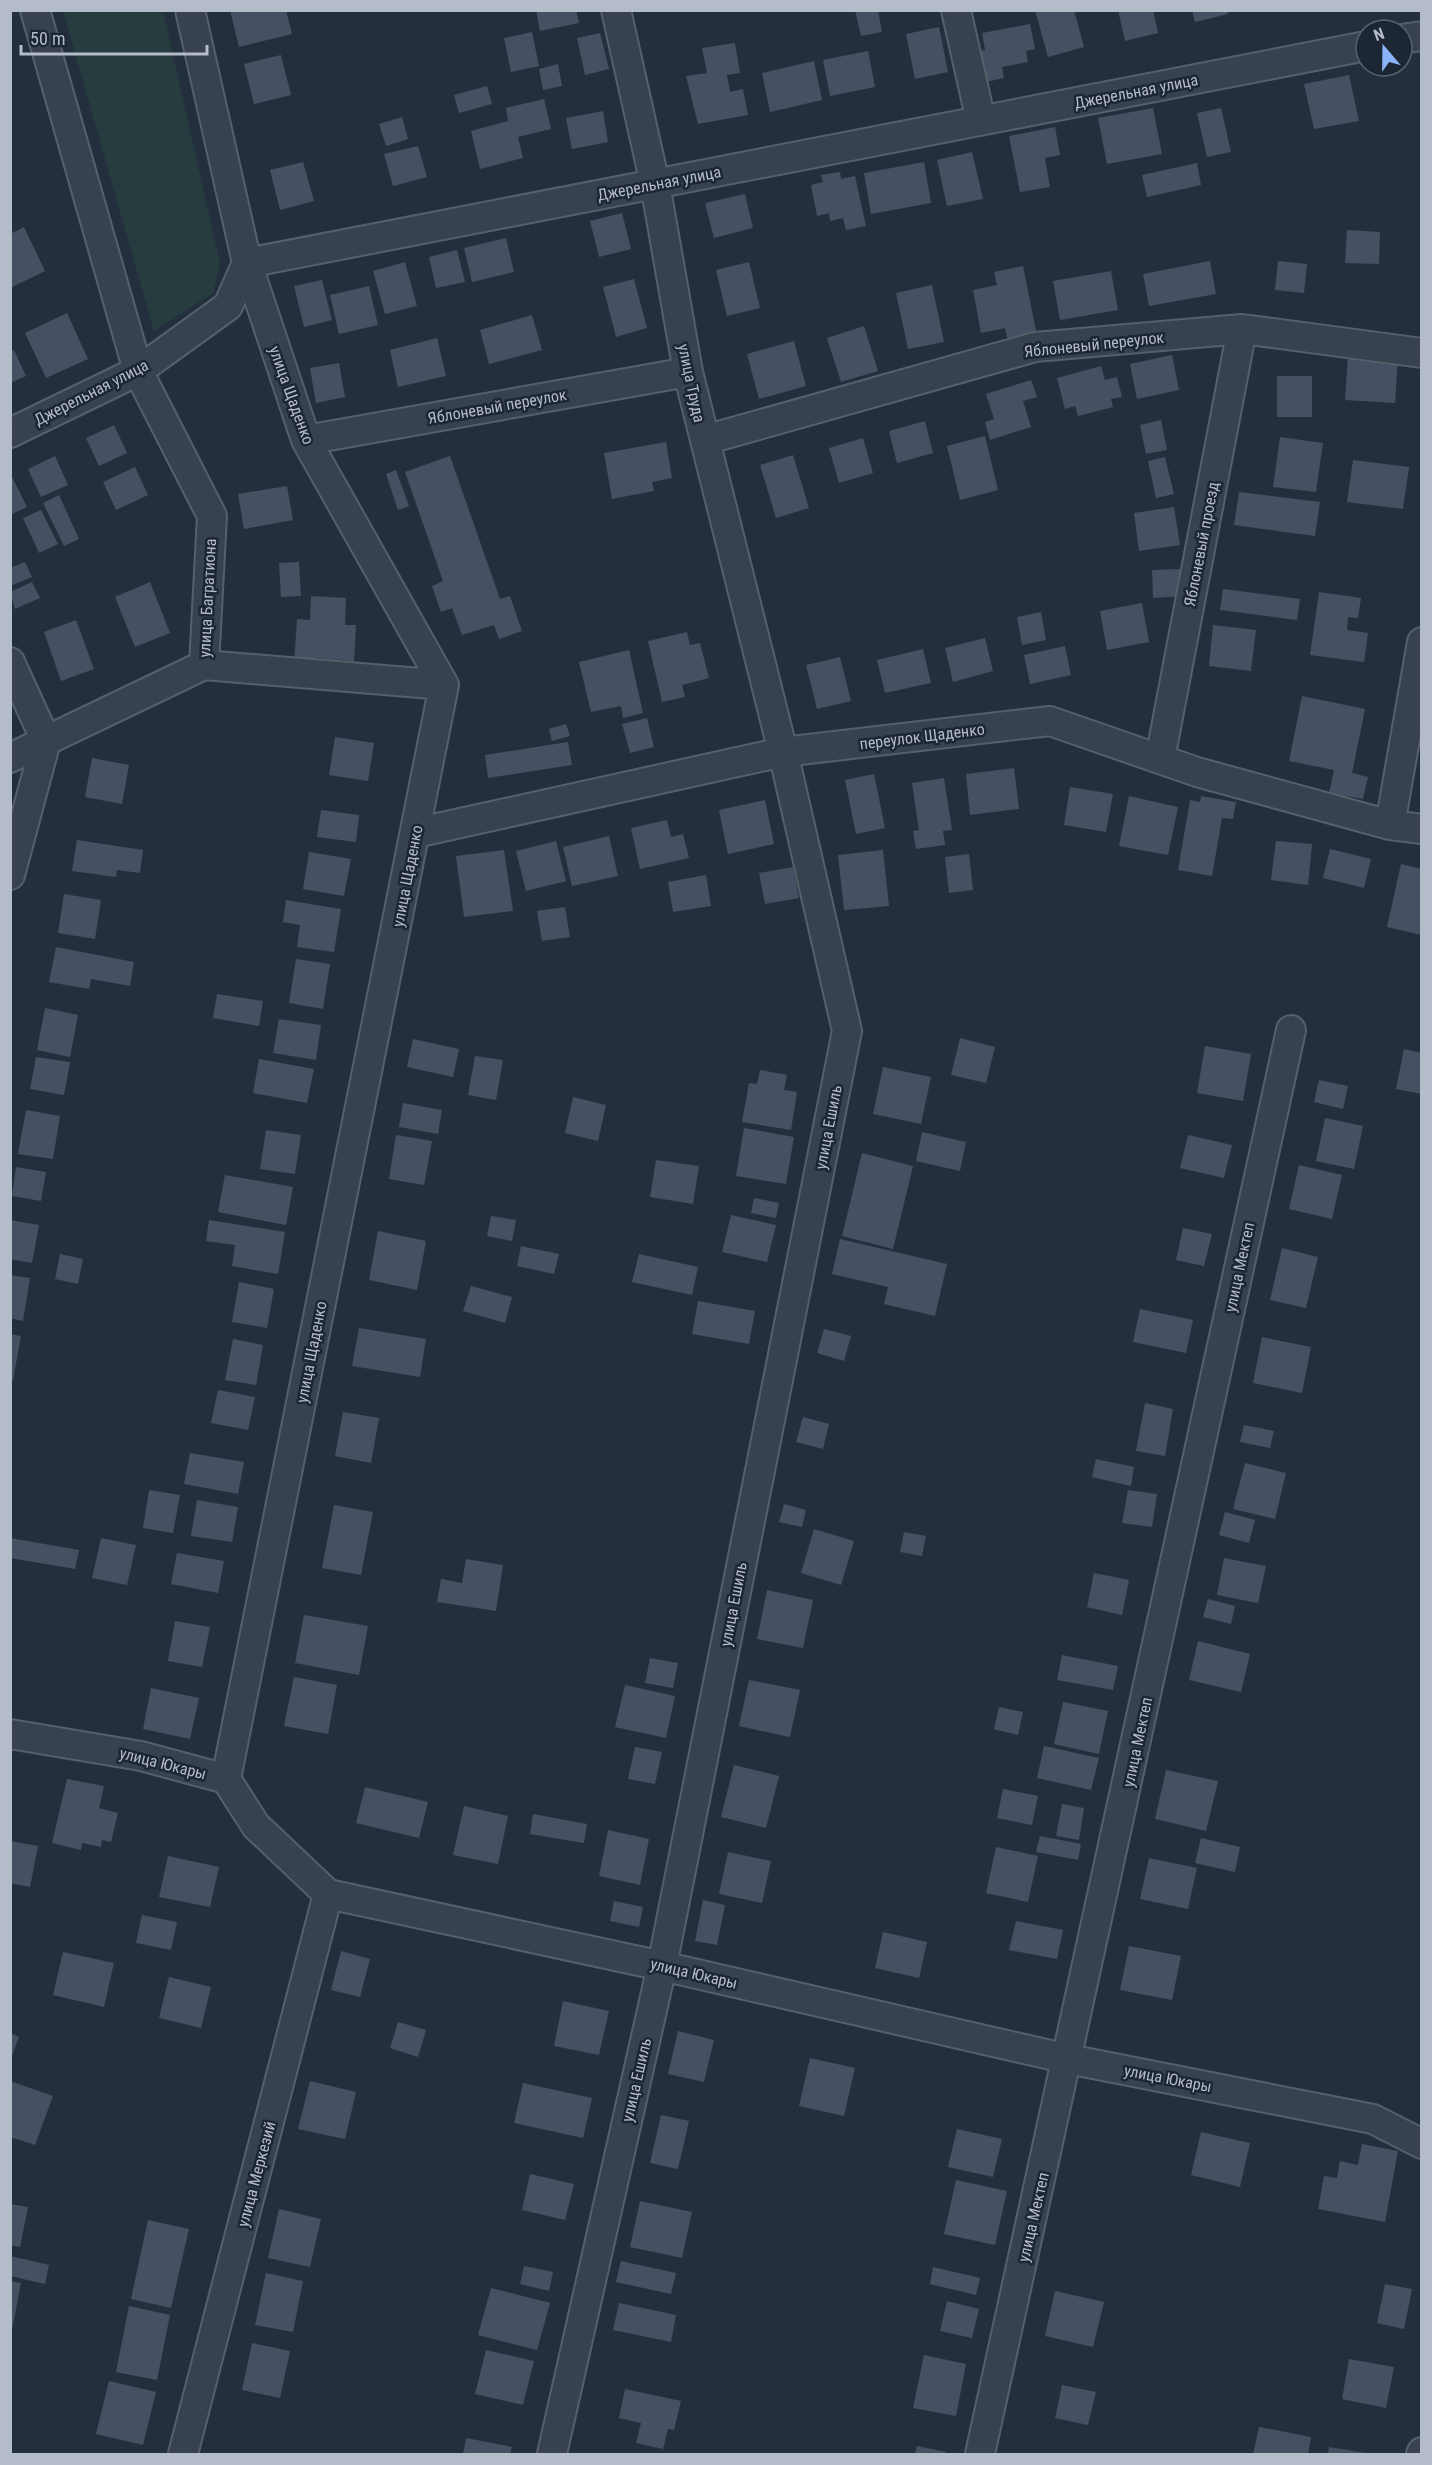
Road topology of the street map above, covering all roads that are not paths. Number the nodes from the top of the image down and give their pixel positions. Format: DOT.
graph roads {
  1 [pos="35,10"];
  2 [pos="190,10"];
  3 [pos="616,10"];
  4 [pos="956,10"];
  5 [pos="1354,48"];
  6 [pos="981,121"];
  7 [pos="655,184"];
  8 [pos="247,263"];
  9 [pos="1242,330"];
  10 [pos="1422,353"];
  11 [pos="138,371"];
  12 [pos="688,372"];
  13 [pos="10,433"];
  14 [pos="306,440"];
  15 [pos="705,440"];
  16 [pos="1422,642"];
  17 [pos="10,662"];
  18 [pos="204,665"];
  19 [pos="444,685"];
  20 [pos="46,741"];
  21 [pos="783,752"];
  22 [pos="10,758"];
  23 [pos="1160,759"];
  24 [pos="1390,825"];
  25 [pos="1422,829"];
  26 [pos="415,833"];
  27 [pos="10,875"];
  28 [pos="1291,1030"];
  29 [pos="10,1734"];
  30 [pos="226,1779"];
  31 [pos="328,1894"];
  32 [pos="662,1966"];
  33 [pos="1068,2059"];
  34 [pos="1422,2144"];
  35 [pos="183,2454"];
  36 [pos="552,2454"];
  37 [pos="980,2454"];
  1 -- 11 [label="street"];
  2 -- 8 [label="street, улица Щаденко"];
  3 -- 7 [label="street, улица Труда"];
  4 -- 6 [label="street"];
  5 -- 6 [label="street, Джерельная улица"];
  6 -- 7 [label="street, Джерельная улица"];
  7 -- 8 [label="street, Джерельная улица"];
  7 -- 12 [label="street, улица Труда"];
  8 -- 11 [label="street, Джерельная улица"];
  8 -- 14 [label="street, улица Щаденко"];
  9 -- 10 [label="street, Яблоневый переулок"];
  9 -- 15 [label="street, Яблоневый переулок"];
  9 -- 23 [label="street, Яблоневый проезд"];
  11 -- 13 [label="street, Джерельная улица"];
  11 -- 18 [label="street, улица Багратиона"];
  12 -- 14 [label="street, Яблоневый переулок"];
  12 -- 15 [label="street, улица Труда"];
  14 -- 19 [label="street, улица Щаденко"];
  15 -- 21 [label="street, улица Труда"];
  16 -- 24 [label="street"];
  17 -- 20 [label="street"];
  18 -- 19 [label="street"];
  18 -- 20 [label="street, улица Багратиона"];
  19 -- 26 [label="street, улица Щаденко"];
  20 -- 22 [label="street, улица Багратиона"];
  20 -- 27 [label="street"];
  21 -- 23 [label="street, переулок Щаденко"];
  21 -- 26 [label="street, переулок Щаденко"];
  21 -- 32 [label="street, улица Ешиль"];
  23 -- 24 [label="street, переулок Щаденко"];
  24 -- 25 [label="street, переулок Щаденко"];
  26 -- 30 [label="street, улица Щаденко"];
  28 -- 33 [label="street, улица Мектеп"];
  29 -- 30 [label="street, улица Юкары"];
  30 -- 31 [label="street, улица Юкары"];
  31 -- 32 [label="street, улица Юкары"];
  31 -- 35 [label="street, улица Меркезий"];
  32 -- 33 [label="street, улица Юкары"];
  32 -- 36 [label="street, улица Ешиль"];
  33 -- 34 [label="street, улица Юкары"];
  33 -- 37 [label="street, улица Мектеп"];
}
